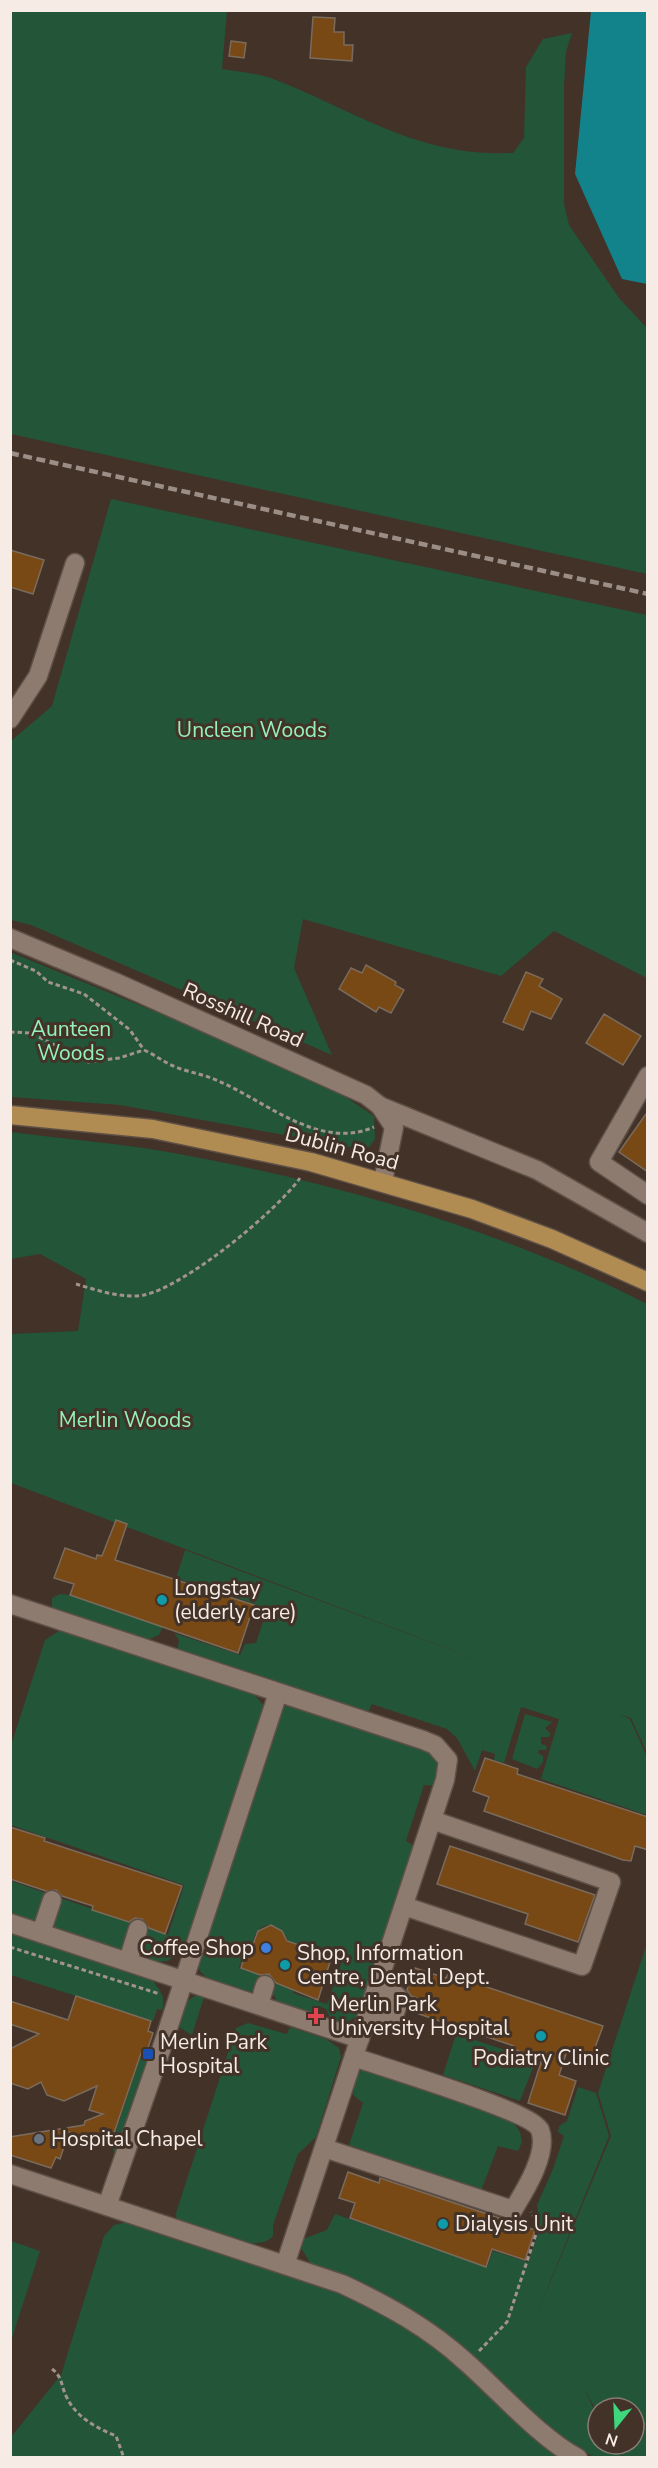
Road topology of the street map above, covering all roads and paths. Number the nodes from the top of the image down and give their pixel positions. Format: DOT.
graph roads {
  1 [pos="75,563"];
  2 [pos="10,719"];
  3 [pos="10,938"];
  4 [pos="10,960"];
  5 [pos="10,1032"];
  6 [pos="144,1050"];
  7 [pos="648,1076"];
  8 [pos="385,1114"];
  9 [pos="10,1115"];
  10 [pos="311,1162"];
  11 [pos="383,1181"];
  12 [pos="648,1195"];
  13 [pos="648,1233"];
  14 [pos="648,1282"];
  15 [pos="76,1284"];
  16 [pos="10,1604"];
  17 [pos="278,1693"];
  18 [pos="432,1820"];
  19 [pos="52,1900"];
  20 [pos="404,1906"];
  21 [pos="10,1923"];
  22 [pos="138,1929"];
  23 [pos="41,1933"];
  24 [pos="10,1947"];
  25 [pos="128,1961"];
  26 [pos="184,1979"];
  27 [pos="265,1985"];
  28 [pos="377,1986"];
  29 [pos="178,2000"];
  30 [pos="260,2005"];
  31 [pos="366,2021"];
  32 [pos="360,2039"];
  33 [pos="354,2057"];
  34 [pos="324,2148"];
  35 [pos="10,2174"];
  36 [pos="519,2200"];
  37 [pos="106,2206"];
  38 [pos="285,2265"];
  39 [pos="465,2360"];
  40 [pos="52,2369"];
  41 [pos="124,2457"];
  42 [pos="578,2457"];
  1 -- 2 [label="street"];
  3 -- 8 [label="street, Rosshill Road"];
  4 -- 6 [label="path"];
  5 -- 6 [label="path"];
  6 -- 8 [label="path"];
  7 -- 12 [label="street"];
  8 -- 11 [label="street"];
  8 -- 13 [label="street, Rosshill Road"];
  9 -- 10 [label="main road, Dublin Road"];
  10 -- 11 [label="main road, Dublin Road"];
  10 -- 15 [label="path"];
  11 -- 14 [label="main road, Dublin Road"];
  16 -- 17 [label="street"];
  17 -- 18 [label="street"];
  17 -- 26 [label="street"];
  18 -- 20 [label="street"];
  18 -- 20 [label="street"];
  19 -- 23 [label="street"];
  20 -- 28 [label="street"];
  21 -- 23 [label="street"];
  22 -- 25 [label="street"];
  23 -- 25 [label="street"];
  24 -- 29 [label="path"];
  25 -- 26 [label="street"];
  26 -- 29 [label="street"];
  26 -- 30 [label="street"];
  27 -- 30 [label="street"];
  28 -- 31 [label="street"];
  28 -- 31 [label="street"];
  29 -- 37 [label="street"];
  30 -- 32 [label="street"];
  31 -- 32 [label="street"];
  32 -- 33 [label="street"];
  33 -- 34 [label="street"];
  33 -- 36 [label="street"];
  34 -- 36 [label="street"];
  34 -- 38 [label="street"];
  35 -- 37 [label="street"];
  36 -- 39 [label="path"];
  37 -- 38 [label="street"];
  38 -- 39 [label="street"];
  39 -- 42 [label="street"];
  40 -- 41 [label="path"];
}
